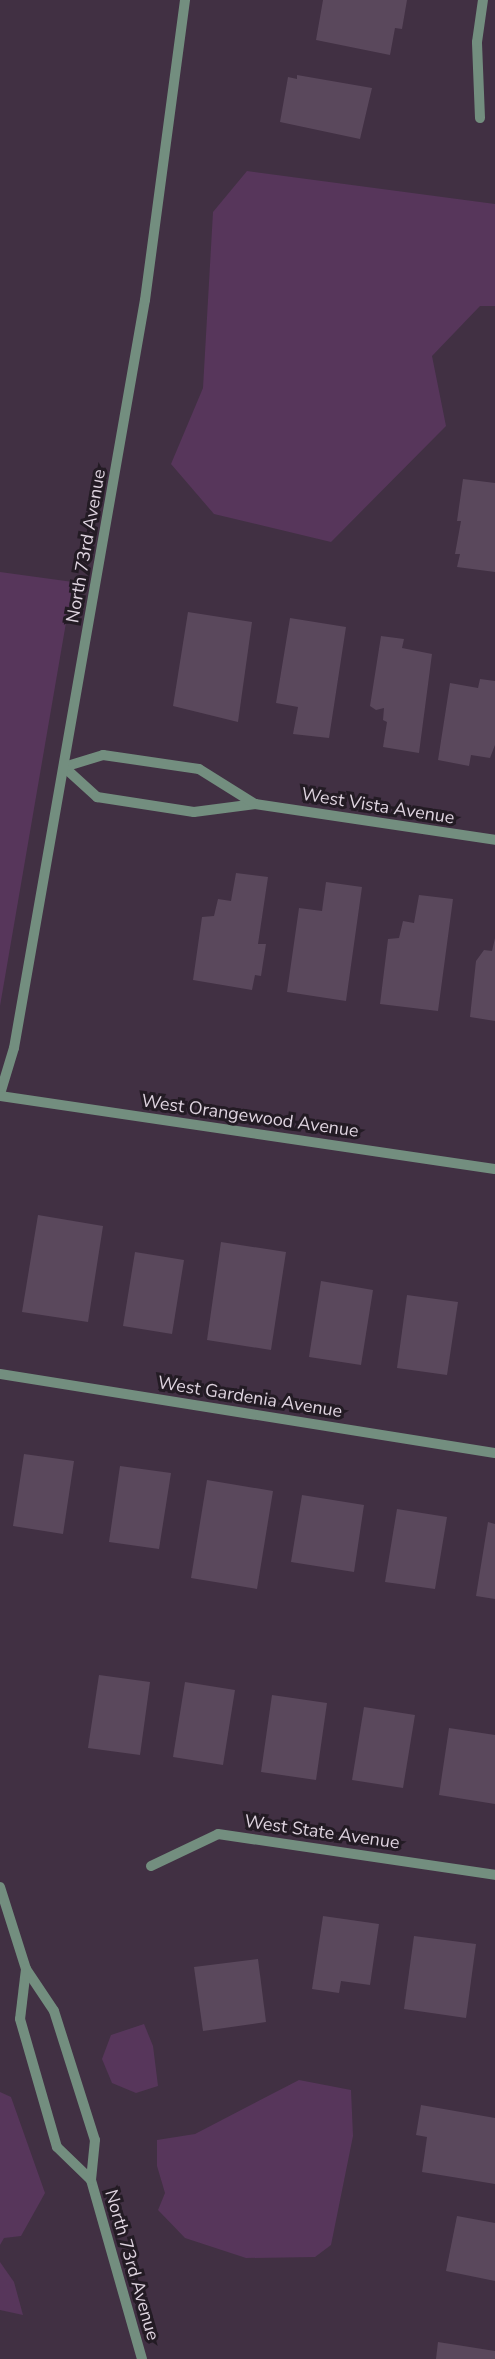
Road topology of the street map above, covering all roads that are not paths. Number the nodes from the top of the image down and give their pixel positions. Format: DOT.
graph roads {
  1 [pos="185,0"];
  2 [pos="483,0"];
  3 [pos="480,118"];
  4 [pos="64,767"];
  5 [pos="255,804"];
  6 [pos="495,840"];
  7 [pos="0,1095"];
  8 [pos="495,1169"];
  9 [pos="0,1374"];
  10 [pos="495,1453"];
  11 [pos="150,1866"];
  12 [pos="495,1875"];
  13 [pos="0,1887"];
  14 [pos="26,1969"];
  15 [pos="91,2180"];
  16 [pos="142,2359"];
  1 -- 4 [label="street, North 73rd Avenue"];
  2 -- 3 [label="street"];
  4 -- 5 [label="street, West Vista Avenue"];
  4 -- 5 [label="street, West Vista Avenue"];
  4 -- 7 [label="street, North 73rd Avenue"];
  5 -- 6 [label="street, West Vista Avenue"];
  7 -- 8 [label="street, West Orangewood Avenue"];
  9 -- 10 [label="street, West Gardenia Avenue"];
  11 -- 12 [label="street, West State Avenue"];
  13 -- 14 [label="street, North 73rd Avenue"];
  14 -- 15 [label="street, North 73rd Avenue"];
  14 -- 15 [label="street, North 73rd Avenue"];
  15 -- 16 [label="street, North 73rd Avenue"];
}
